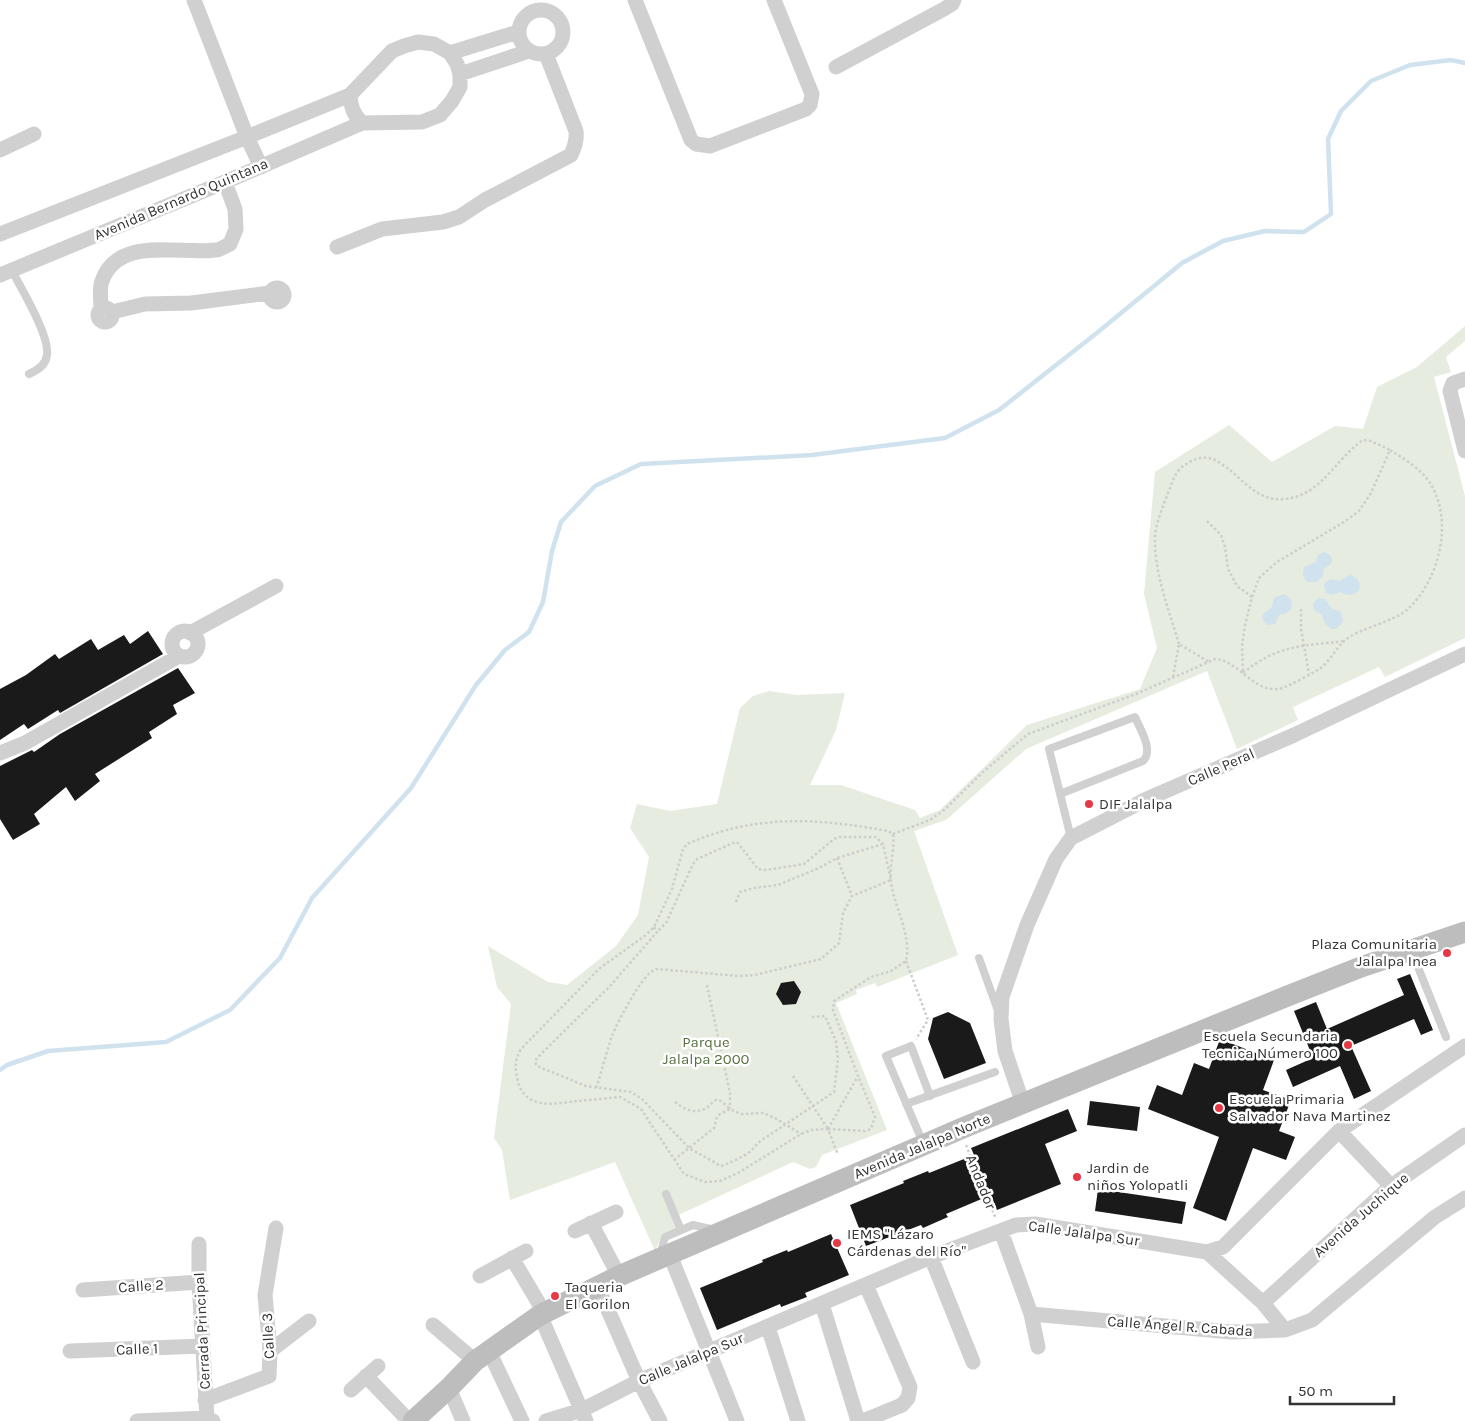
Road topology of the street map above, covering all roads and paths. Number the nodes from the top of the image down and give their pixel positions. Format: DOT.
graph roads {
  1 [pos="194,0"];
  2 [pos="635,0"];
  3 [pos="774,0"];
  4 [pos="954,0"];
  5 [pos="542,5"];
  6 [pos="524,8"];
  7 [pos="518,32"];
  8 [pos="529,51"];
  9 [pos="450,53"];
  10 [pos="546,54"];
  11 [pos="836,67"];
  12 [pos="460,74"];
  13 [pos="350,94"];
  14 [pos="362,123"];
  15 [pos="34,134"];
  16 [pos="246,137"];
  17 [pos="0,150"];
  18 [pos="261,167"];
  19 [pos="225,182"];
  20 [pos="0,234"];
  21 [pos="337,247"];
  22 [pos="6,272"];
  23 [pos="270,293"];
  24 [pos="30,374"];
  25 [pos="1465,379"];
  26 [pos="1390,450"];
  27 [pos="1465,451"];
  28 [pos="1207,521"];
  29 [pos="276,586"];
  30 [pos="1252,597"];
  31 [pos="1301,609"];
  32 [pos="1345,641"];
  33 [pos="1179,644"];
  34 [pos="1304,646"];
  35 [pos="1465,654"];
  36 [pos="1208,662"];
  37 [pos="1243,674"];
  38 [pos="1309,674"];
  39 [pos="1173,677"];
  40 [pos="0,753"];
  41 [pos="1060,794"];
  42 [pos="893,834"];
  43 [pos="1071,838"];
  44 [pos="882,844"];
  45 [pos="837,858"];
  46 [pos="890,880"];
  47 [pos="852,896"];
  48 [pos="736,902"];
  49 [pos="654,927"];
  50 [pos="657,932"];
  51 [pos="1465,932"];
  52 [pos="1411,950"];
  53 [pos="980,958"];
  54 [pos="906,961"];
  55 [pos="707,986"];
  56 [pos="812,1016"];
  57 [pos="1001,1019"];
  58 [pos="1446,1037"];
  59 [pos="911,1046"];
  60 [pos="1465,1046"];
  61 [pos="995,1072"];
  62 [pos="793,1076"];
  63 [pos="858,1076"];
  64 [pos="596,1088"];
  65 [pos="930,1096"];
  66 [pos="675,1102"];
  67 [pos="906,1104"];
  68 [pos="1023,1104"];
  69 [pos="812,1105"];
  70 [pos="730,1109"];
  71 [pos="786,1124"];
  72 [pos="828,1129"];
  73 [pos="1339,1131"];
  74 [pos="801,1134"];
  75 [pos="1465,1135"];
  76 [pos="964,1142"];
  77 [pos="924,1144"];
  78 [pos="689,1148"];
  79 [pos="838,1155"];
  80 [pos="674,1160"];
  81 [pos="1391,1186"];
  82 [pos="666,1194"];
  83 [pos="1465,1198"];
  84 [pos="616,1212"];
  85 [pos="591,1223"];
  86 [pos="999,1227"];
  87 [pos="276,1228"];
  88 [pos="575,1230"];
  89 [pos="681,1230"];
  90 [pos="723,1232"];
  91 [pos="198,1244"];
  92 [pos="526,1251"];
  93 [pos="1207,1252"];
  94 [pos="665,1257"];
  95 [pos="931,1257"];
  96 [pos="512,1258"];
  97 [pos="480,1276"];
  98 [pos="619,1276"];
  99 [pos="199,1282"];
  100 [pos="866,1285"];
  101 [pos="598,1287"];
  102 [pos="83,1290"];
  103 [pos="1263,1303"];
  104 [pos="822,1304"];
  105 [pos="542,1313"];
  106 [pos="1031,1314"];
  107 [pos="309,1321"];
  108 [pos="433,1326"];
  109 [pos="768,1327"];
  110 [pos="1285,1330"];
  111 [pos="203,1346"];
  112 [pos="1038,1347"];
  113 [pos="70,1351"];
  114 [pos="270,1351"];
  115 [pos="709,1352"];
  116 [pos="482,1356"];
  117 [pos="973,1362"];
  118 [pos="639,1381"];
  119 [pos="449,1388"];
  120 [pos="351,1390"];
  121 [pos="205,1400"];
  122 [pos="584,1415"];
  123 [pos="210,1420"];
  124 [pos="137,1421"];
  125 [pos="148,1421"];
  126 [pos="411,1421"];
  127 [pos="463,1421"];
  128 [pos="522,1421"];
  129 [pos="546,1421"];
  130 [pos="660,1421"];
  131 [pos="737,1421"];
  132 [pos="798,1421"];
  133 [pos="858,1421"];
  134 [pos="863,1421"];
  1 -- 16 [label="street"];
  2 -- 3 [label="street"];
  4 -- 11 [label="street"];
  5 -- 6 [label="street"];
  5 -- 10 [label="street"];
  6 -- 7 [label="street"];
  7 -- 8 [label="street"];
  7 -- 9 [label="street"];
  8 -- 10 [label="street"];
  8 -- 12 [label="street"];
  9 -- 12 [label="street"];
  9 -- 13 [label="street, Avenida Bernardo Quintana"];
  10 -- 21 [label="street"];
  12 -- 14 [label="street, Avenida Bernardo Quintana"];
  13 -- 14 [label="street"];
  13 -- 16 [label="street, Avenida Bernardo Quintana"];
  14 -- 18 [label="street, Avenida Bernardo Quintana"];
  15 -- 17 [label="street"];
  16 -- 18 [label="street"];
  16 -- 20 [label="street, Avenida Bernardo Quintana"];
  18 -- 19 [label="street, Avenida Bernardo Quintana"];
  19 -- 22 [label="street, Avenida Bernardo Quintana"];
  19 -- 23 [label="street"];
  22 -- 24 [label="lane"];
  25 -- 27 [label="street"];
  26 -- 30 [label="path"];
  26 -- 32 [label="path"];
  26 -- 33 [label="path"];
  28 -- 30 [label="path"];
  29 -- 40 [label="street"];
  30 -- 37 [label="path"];
  31 -- 34 [label="path"];
  32 -- 34 [label="path"];
  32 -- 38 [label="path"];
  33 -- 36 [label="path"];
  33 -- 39 [label="path"];
  34 -- 37 [label="path"];
  34 -- 38 [label="path"];
  35 -- 43 [label="street, Calle Peral"];
  36 -- 37 [label="path"];
  36 -- 39 [label="path"];
  37 -- 38 [label="path"];
  39 -- 42 [label="path"];
  41 -- 41 [label="lane"];
  41 -- 43 [label="lane"];
  42 -- 46 [label="path"];
  42 -- 49 [label="path"];
  43 -- 57 [label="street, Calle Peral"];
  44 -- 45 [label="path"];
  44 -- 46 [label="path"];
  44 -- 50 [label="path"];
  45 -- 47 [label="path"];
  45 -- 48 [label="path"];
  46 -- 47 [label="path"];
  46 -- 54 [label="path"];
  47 -- 64 [label="path"];
  49 -- 50 [label="path"];
  49 -- 80 [label="path"];
  50 -- 64 [label="path"];
  51 -- 52 [label="street, Avenida Jalalpa Norte"];
  52 -- 58 [label="lane"];
  52 -- 68 [label="street, Avenida Jalalpa Norte"];
  53 -- 57 [label="lane"];
  54 -- 59 [label="path"];
  54 -- 63 [label="path"];
  55 -- 70 [label="path"];
  56 -- 69 [label="path"];
  57 -- 68 [label="street, Calle Peral"];
  59 -- 65 [label="lane"];
  59 -- 67 [label="lane"];
  60 -- 73 [label="street"];
  61 -- 65 [label="lane"];
  62 -- 69 [label="path"];
  63 -- 72 [label="path"];
  63 -- 72 [label="path"];
  64 -- 78 [label="path"];
  65 -- 67 [label="lane"];
  66 -- 70 [label="path"];
  67 -- 77 [label="lane"];
  68 -- 77 [label="street, Avenida Jalalpa Norte"];
  69 -- 71 [label="path"];
  69 -- 72 [label="path"];
  70 -- 71 [label="path"];
  70 -- 78 [label="path"];
  71 -- 74 [label="path"];
  71 -- 78 [label="path"];
  72 -- 74 [label="path"];
  72 -- 79 [label="path"];
  73 -- 81 [label="street"];
  73 -- 93 [label="street"];
  74 -- 80 [label="path"];
  75 -- 81 [label="street, Avenida Juchique"];
  76 -- 86 [label="path, Andador"];
  77 -- 90 [label="street, Avenida Jalalpa Norte"];
  78 -- 80 [label="path"];
  81 -- 103 [label="street, Avenida Juchique"];
  82 -- 89 [label="lane"];
  83 -- 110 [label="street, Calle Ángel R. Cabada"];
  84 -- 85 [label="street"];
  85 -- 88 [label="street"];
  85 -- 98 [label="street"];
  86 -- 93 [label="street, Calle Jalalpa Sur"];
  86 -- 95 [label="street, Calle Jalalpa Sur"];
  86 -- 106 [label="street"];
  87 -- 114 [label="street, Calle 3"];
  89 -- 90 [label="lane"];
  89 -- 94 [label="lane"];
  90 -- 94 [label="street, Avenida Jalalpa Norte"];
  91 -- 99 [label="street, Cerrada Principal"];
  92 -- 96 [label="street"];
  93 -- 103 [label="street"];
  94 -- 98 [label="street, Avenida Jalalpa Norte"];
  94 -- 115 [label="street"];
  95 -- 100 [label="street, Calle Jalalpa Sur"];
  95 -- 117 [label="street"];
  96 -- 97 [label="street"];
  96 -- 105 [label="street"];
  98 -- 101 [label="street, Avenida Jalalpa Norte"];
  99 -- 102 [label="street, Calle 2"];
  99 -- 111 [label="street, Cerrada Principal"];
  100 -- 104 [label="street, Calle Jalalpa Sur"];
  100 -- 134 [label="street"];
  101 -- 105 [label="street, Avenida Jalalpa Norte"];
  101 -- 118 [label="street"];
  103 -- 110 [label="street"];
  104 -- 109 [label="street, Calle Jalalpa Sur"];
  104 -- 133 [label="street"];
  105 -- 116 [label="street, Avenida Jalalpa Norte"];
  105 -- 122 [label="street"];
  106 -- 110 [label="street, Calle Ángel R. Cabada"];
  106 -- 112 [label="street"];
  107 -- 114 [label="street"];
  108 -- 116 [label="street"];
  109 -- 115 [label="street, Calle Jalalpa Sur"];
  109 -- 132 [label="street"];
  111 -- 113 [label="street, Calle 1"];
  111 -- 121 [label="street, Cerrada Principal"];
  114 -- 121 [label="street, Calle 3"];
  115 -- 118 [label="street, Calle Jalalpa Sur"];
  115 -- 131 [label="street"];
  116 -- 119 [label="street, Avenida Jalalpa Norte"];
  116 -- 128 [label="street"];
  118 -- 122 [label="street, Calle Jalalpa Sur"];
  118 -- 130 [label="street"];
  119 -- 126 [label="street, Avenida Jalalpa Norte"];
  119 -- 127 [label="street"];
  120 -- 126 [label="street"];
  121 -- 123 [label="street, Cerrada Principal"];
  122 -- 129 [label="street, Calle Jalalpa Sur"];
  123 -- 125 [label="street"];
  124 -- 125 [label="street"];
}
